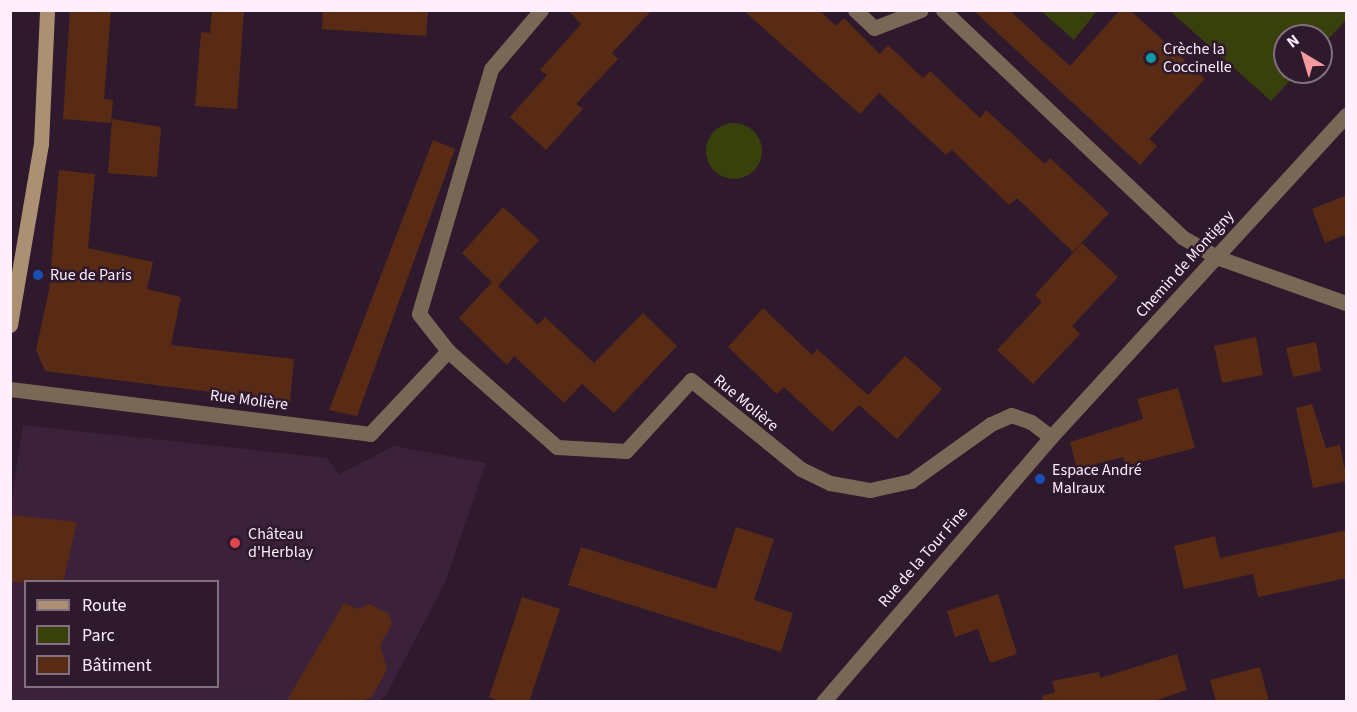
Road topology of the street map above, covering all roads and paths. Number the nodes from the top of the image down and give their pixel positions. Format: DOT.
graph roads {
  1 [pos="47,10"];
  2 [pos="541,10"];
  3 [pos="855,10"];
  4 [pos="921,10"];
  5 [pos="943,10"];
  6 [pos="1347,115"];
  7 [pos="1216,257"];
  8 [pos="1347,303"];
  9 [pos="10,325"];
  10 [pos="448,351"];
  11 [pos="10,389"];
  12 [pos="1050,437"];
  13 [pos="823,702"];
  1 -- 9 [label="street"];
  2 -- 10 [label="street, Rue Molière"];
  3 -- 4 [label="street"];
  5 -- 7 [label="street"];
  6 -- 7 [label="street, Chemin de Montigny"];
  7 -- 8 [label="street"];
  7 -- 12 [label="street, Chemin de Montigny"];
  10 -- 11 [label="street, Rue Molière"];
  10 -- 12 [label="street, Rue Molière"];
  12 -- 13 [label="street, Rue de la Tour Fine"];
}
